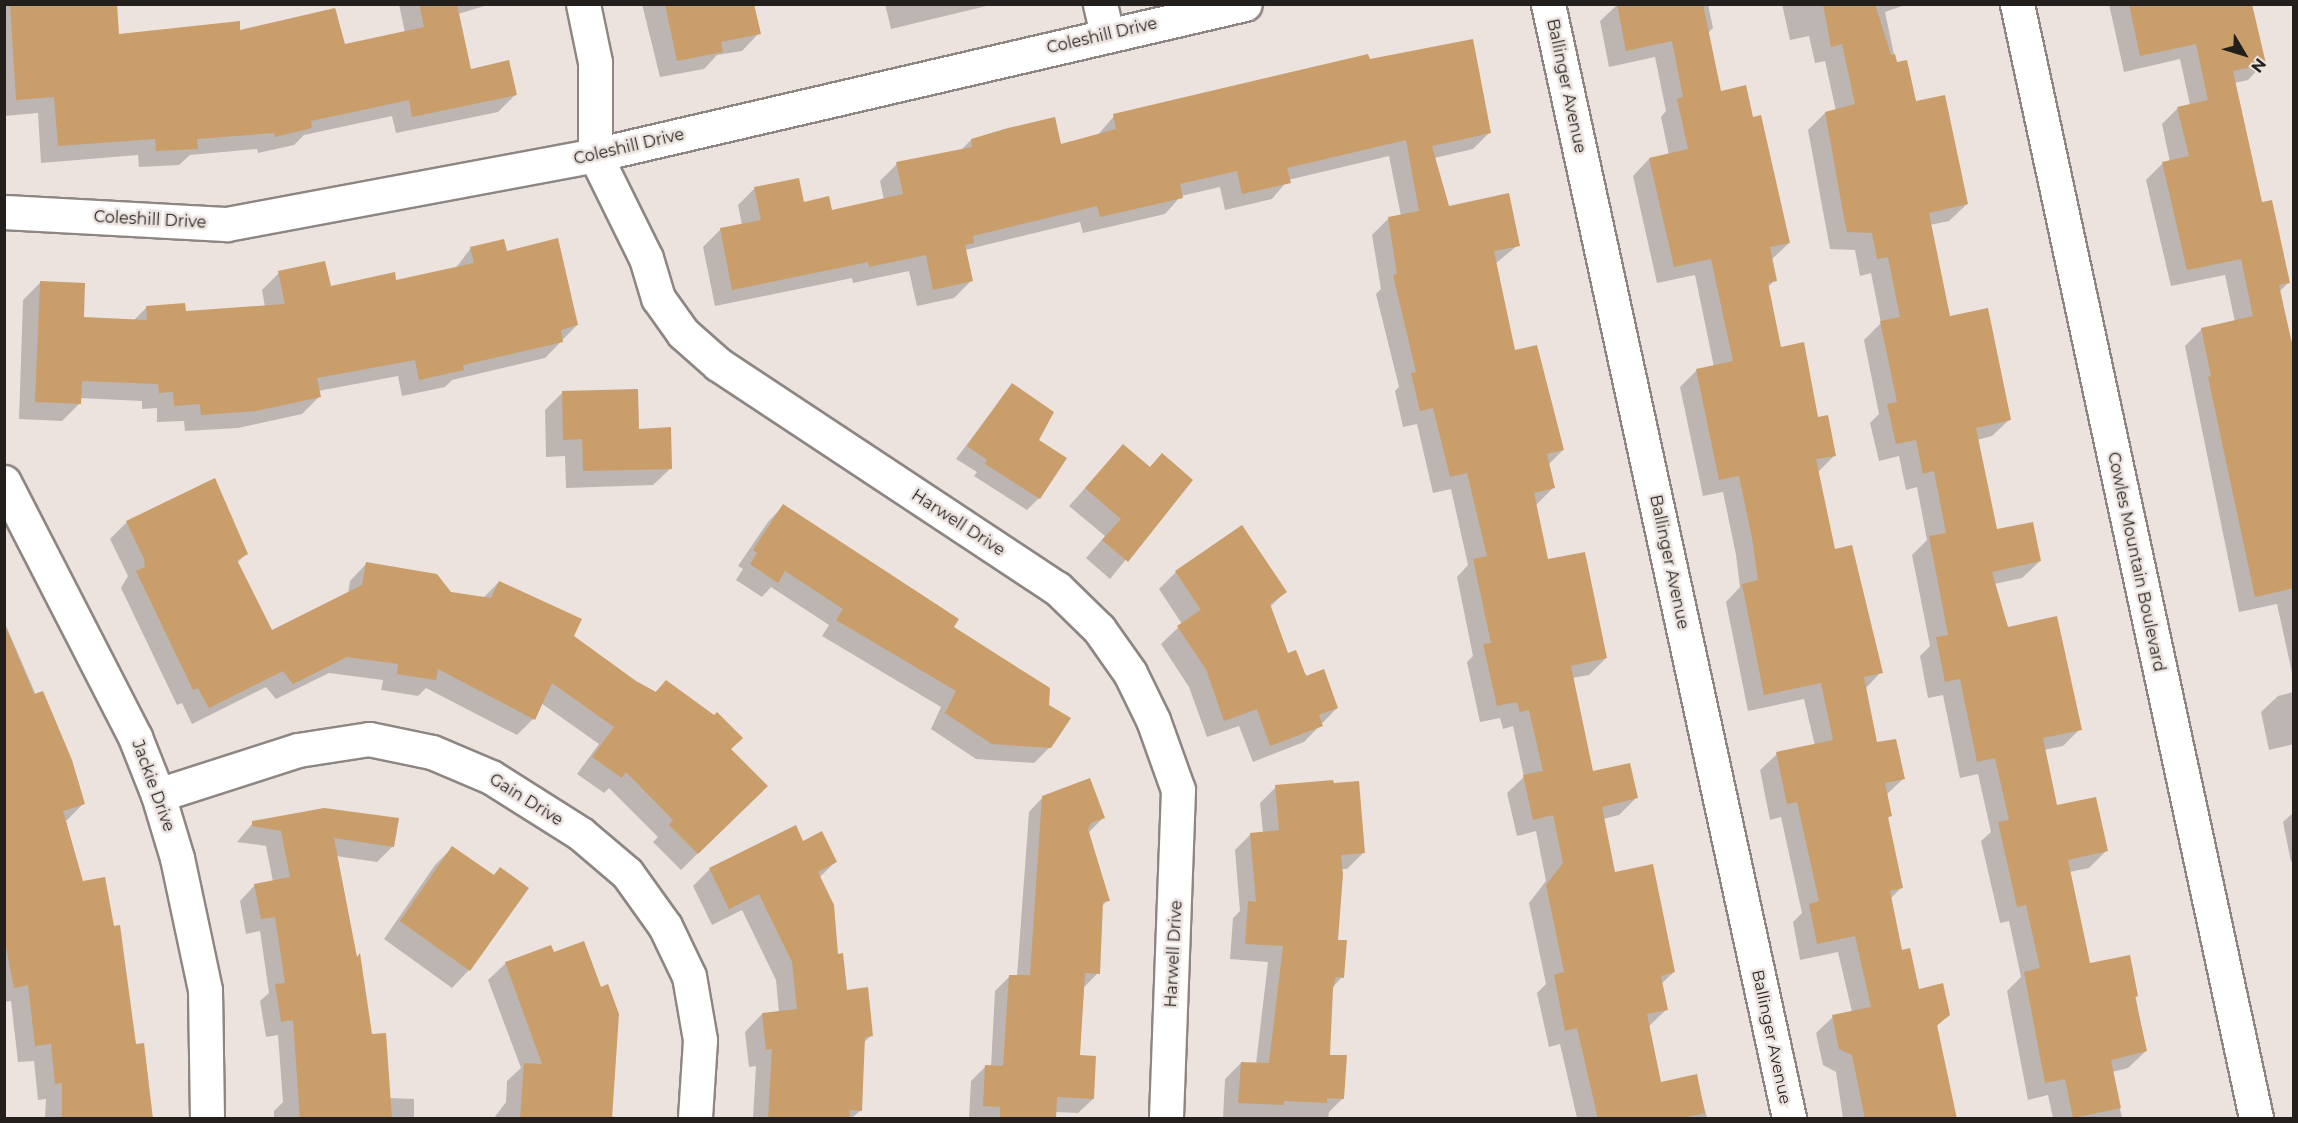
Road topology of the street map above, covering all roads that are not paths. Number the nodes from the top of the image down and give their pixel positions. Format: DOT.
graph roads {
  1 [pos="583,4"];
  2 [pos="1245,4"];
  3 [pos="1548,4"];
  4 [pos="2017,4"];
  5 [pos="1104,20"];
  6 [pos="595,155"];
  7 [pos="4,212"];
  8 [pos="4,482"];
  9 [pos="158,795"];
  10 [pos="207,1119"];
  11 [pos="695,1119"];
  12 [pos="1166,1119"];
  13 [pos="1789,1119"];
  14 [pos="2256,1119"];
  1 -- 6 [label="street, Harwell Drive"];
  2 -- 5 [label="street, Coleshill Drive"];
  3 -- 13 [label="street, Ballinger Avenue"];
  4 -- 14 [label="street, Cowles Mountain Boulevard"];
  5 -- 6 [label="street, Coleshill Drive"];
  6 -- 7 [label="street, Coleshill Drive"];
  6 -- 12 [label="street, Harwell Drive"];
  8 -- 9 [label="street, Jackie Drive"];
  9 -- 10 [label="street, Jackie Drive"];
  9 -- 11 [label="street, Gain Drive"];
}
